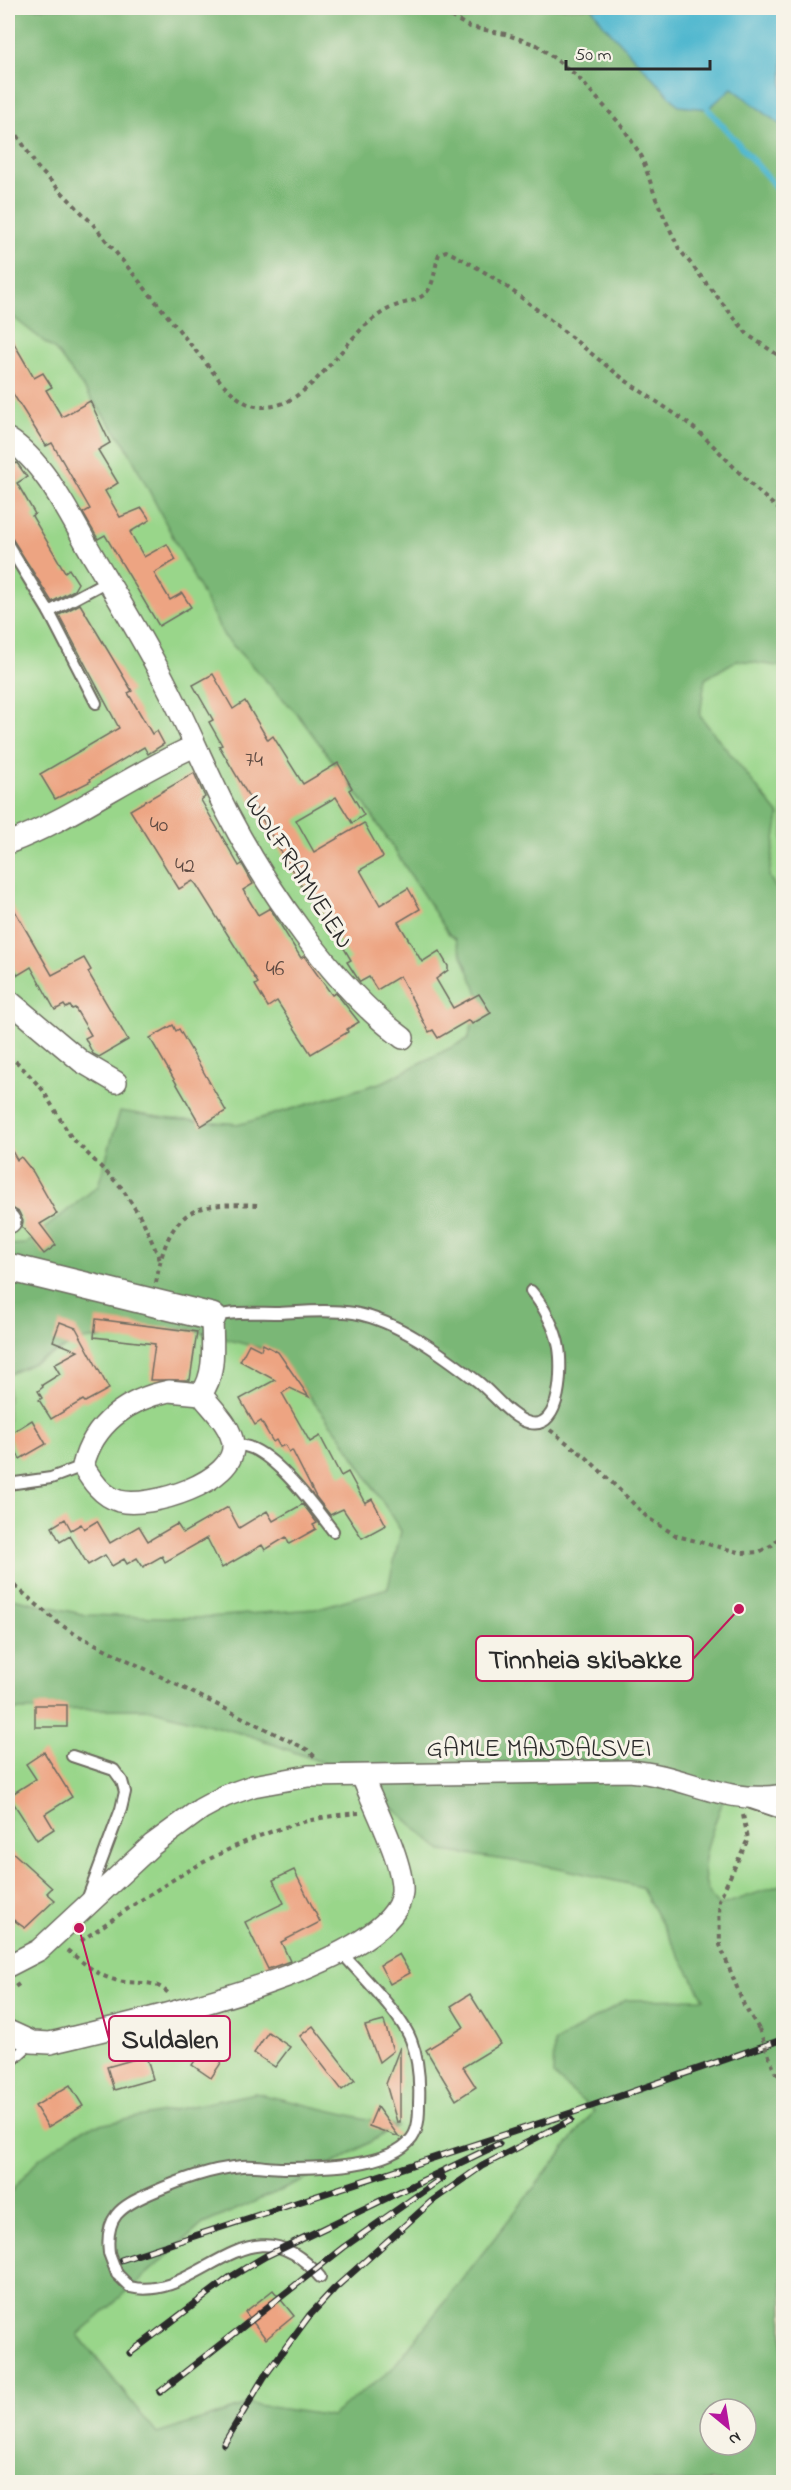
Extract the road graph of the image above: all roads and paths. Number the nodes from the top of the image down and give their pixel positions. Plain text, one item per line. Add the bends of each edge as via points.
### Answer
1 (435, 8) edge
2 (8, 120) edge
3 (783, 359) edge
4 (8, 440) edge
5 (783, 513) edge
6 (8, 545) edge
7 (107, 581) junction
8 (49, 612) junction
9 (96, 703) dead end
10 (195, 746) junction
11 (8, 843) edge
12 (8, 1000) edge
13 (403, 1038) dead end
14 (8, 1056) edge
15 (116, 1082) dead end
16 (258, 1205) dead end
17 (160, 1260) junction
18 (8, 1267) edge
19 (531, 1291) dead end
20 (154, 1301) junction
21 (212, 1317) junction
22 (201, 1394) junction
23 (540, 1423) junction
24 (234, 1446) junction
25 (84, 1466) junction
26 (8, 1484) edge
27 (333, 1531) dead end
28 (783, 1533) edge
29 (8, 1580) edge
30 (72, 1756) dead end
31 (331, 1776) junction
32 (362, 1776) junction
33 (783, 1795) edge
34 (740, 1798) junction
35 (379, 1813) junction
36 (783, 1814) edge
37 (84, 1909) junction
38 (53, 1938) junction
39 (75, 1945) dead end
40 (340, 1952) junction
41 (8, 1966) edge
42 (183, 2010) junction
43 (8, 2031) edge
44 (32, 2042) junction
45 (8, 2064) edge
46 (783, 2080) edge
47 (320, 2277) dead end

1 - 3 path via 470,27 537,45 576,75 622,126 642,157 679,249 748,335
2 - 5 path via 43,174 92,223 221,382 243,401 268,406 304,391 365,326 394,306 424,296 439,254 446,251 521,297 615,373 678,416
4 - 7 street, WOLFRAMVEIEN via 37,464
6 - 8 lane
7 - 8 lane
7 - 10 street, WOLFRAMVEIEN via 168,687
8 - 9 lane
10 - 11 street via 37,832
10 - 13 street, WOLFRAMVEIEN via 228,815 291,916 357,997
12 - 15 street via 82,1062
14 - 17 path via 42,1089 71,1137 121,1187 143,1221
16 - 17 path via 212,1205 197,1209 176,1226
17 - 20 path
18 - 20 street
19 - 23 lane via 556,1339 561,1368 557,1401
20 - 21 street
21 - 22 street via 210,1375
21 - 23 lane via 315,1311 372,1318 417,1341 477,1380 519,1418
22 - 24 street via 223,1422
22 - 25 street via 169,1391 149,1395 111,1417 87,1449
23 - 28 path via 587,1458 648,1518 677,1536 742,1553 759,1552
24 - 25 street via 229,1458 204,1482 187,1493 156,1500 118,1501 103,1493
24 - 27 lane via 249,1446 282,1470
25 - 26 lane via 51,1478
29 - 31 path via 75,1634 308,1750
30 - 37 lane via 114,1770 125,1792
31 - 32 street, GAMLE MANDALSVEI
31 - 37 street, GAMLE MANDALSVEI via 279,1779 225,1796 160,1838
32 - 34 street, GAMLE MANDALSVEI via 638,1771
32 - 35 street
33 - 34 street, GAMLE MANDALSVEI
34 - 36 lane
34 - 46 path, bridge via 748,1839 719,1900 720,1945 775,2072
35 - 39 path via 305,1821 228,1850 168,1882
35 - 40 street via 402,1892 384,1923
37 - 38 street, GAMLE MANDALSVEI
38 - 41 street, GAMLE MANDALSVEI
38 - 42 path via 95,1973 118,1982 147,1981 166,1990
40 - 42 street via 257,1988
40 - 47 lane, bridge via 402,2024 411,2040 420,2087 419,2120 414,2136 392,2154 350,2164 242,2166 190,2176 118,2212 108,2228 109,2253 117,2274 130,2287 158,2289 228,2254 264,2245 291,2252
42 - 44 street via 50,2043
43 - 44 street
44 - 45 lane

